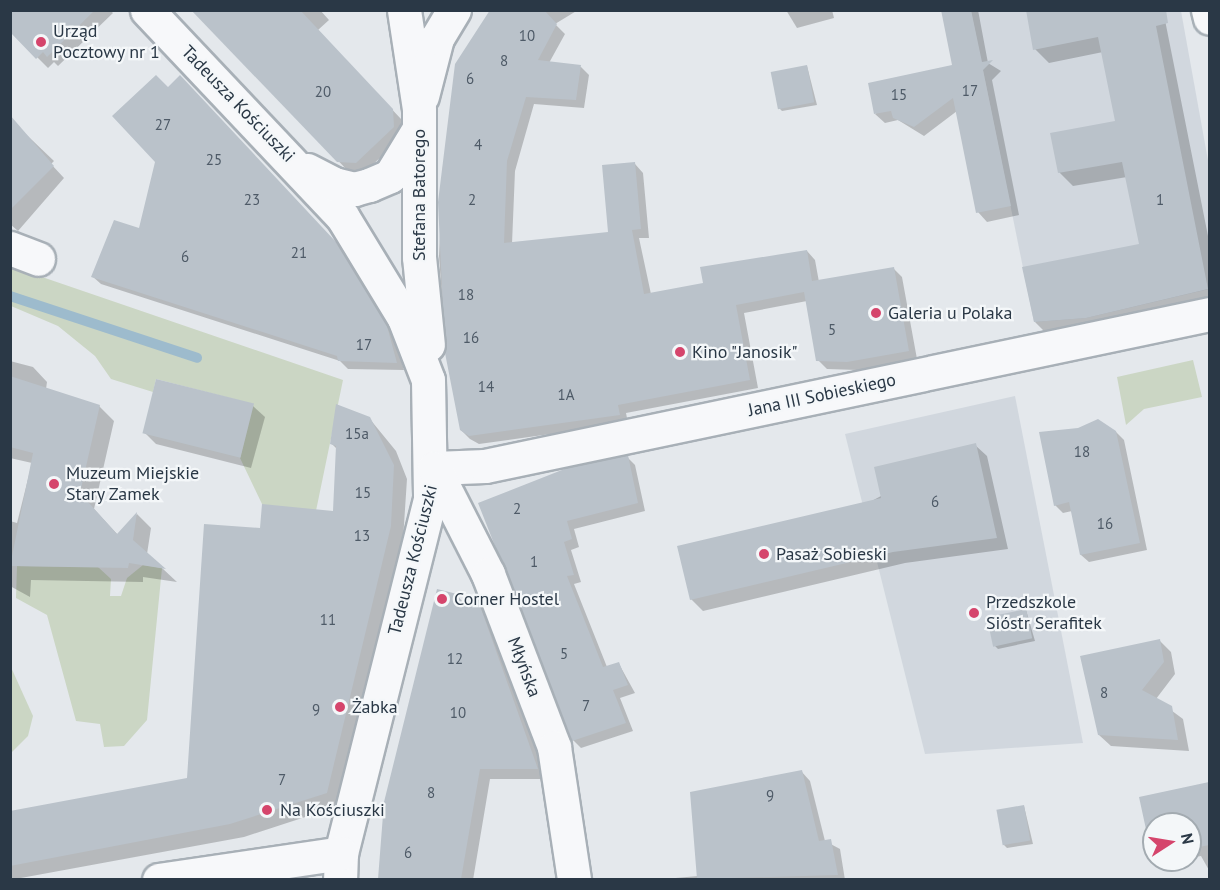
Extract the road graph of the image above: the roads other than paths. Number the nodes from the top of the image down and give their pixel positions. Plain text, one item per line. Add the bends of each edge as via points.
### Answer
1 (147, 10) edge
2 (404, 10) edge
3 (454, 10) edge
4 (1208, 10) edge
5 (1209, 18) edge
6 (418, 121) junction
7 (298, 165) junction
8 (1209, 314) edge
9 (428, 380) junction
10 (434, 468) junction
11 (340, 866) edge
12 (159, 879) edge
13 (574, 879) edge

1 - 7 street, Tadeusza Kościuszki
2 - 6 street, Stefana Batorego
3 - 6 street via 437,38
4 - 5 street
6 - 7 street via 390,176 369,185 354,189 334,184
6 - 9 street, Stefana Batorego via 418,257
7 - 9 street, Tadeusza Kościuszki via 375,265
8 - 10 street, Jana III Sobieskiego via 524,458
9 - 10 street, Tadeusza Kościuszki
10 - 11 street, Tadeusza Kościuszki
10 - 13 street, Młyńska via 488,574 554,747
11 - 12 street

